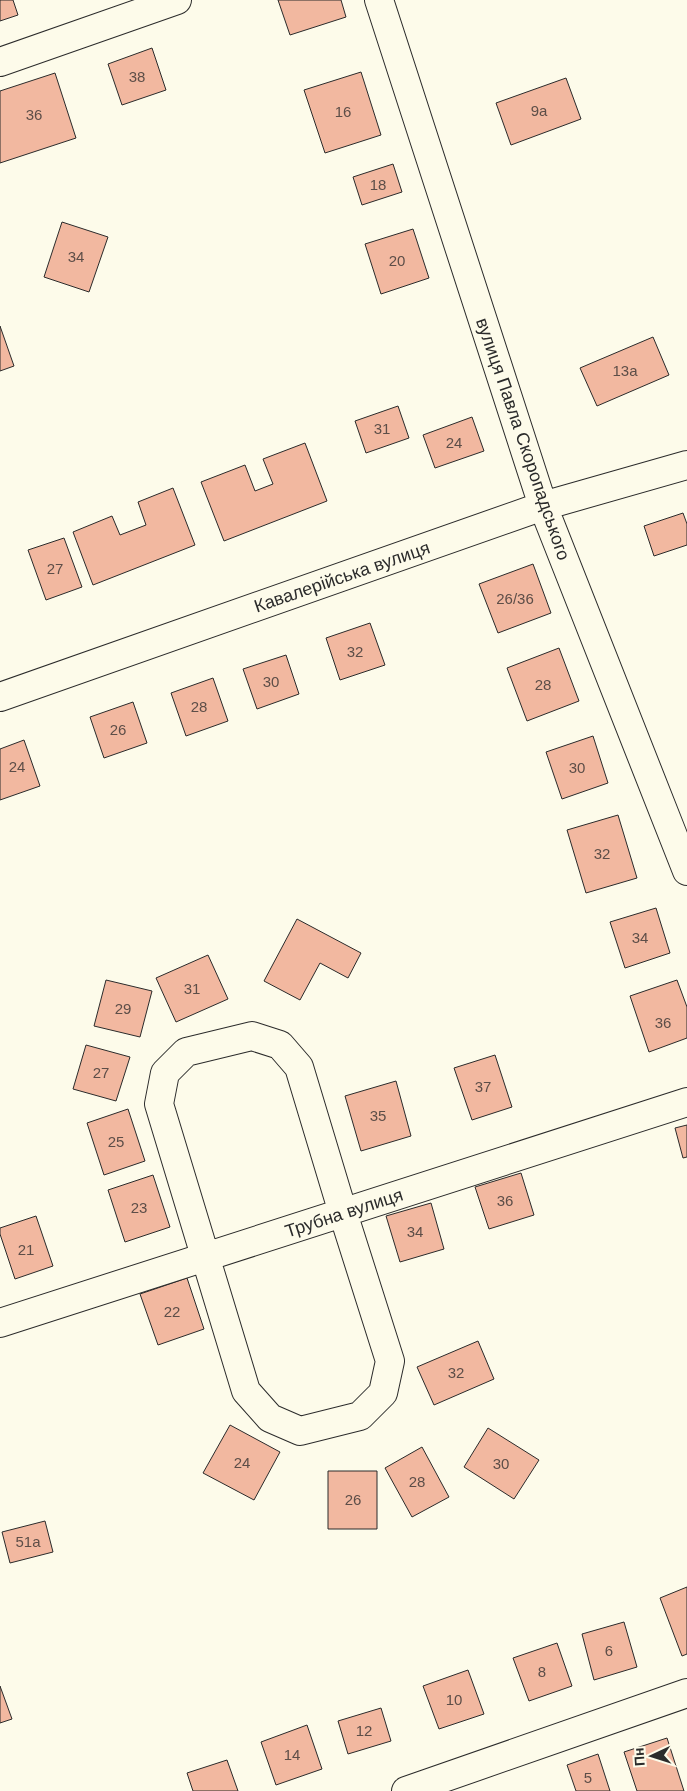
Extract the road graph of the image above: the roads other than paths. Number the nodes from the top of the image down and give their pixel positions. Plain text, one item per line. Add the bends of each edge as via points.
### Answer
1 (177, 0) edge
2 (379, 0) edge
3 (0, 62) edge
4 (687, 465) edge
5 (543, 506) junction
6 (0, 698) edge
7 (687, 871) edge
8 (687, 1102) edge
9 (343, 1213) junction
10 (204, 1257) junction
11 (0, 1323) edge
12 (687, 1693) edge
13 (406, 1791) edge

1 - 3 street
2 - 5 street, вулиця Павла Скоропадського
4 - 5 street, Кавалерійська вулиця
5 - 6 street, Кавалерійська вулиця
5 - 7 street, вулиця Павла Скоропадського
8 - 9 street, Трубна вулиця
9 - 10 street, Трубна вулиця
9 - 10 street via 390,1361 383,1393 360,1416 300,1431 270,1418 246,1391
9 - 10 street via 299,1067 280,1045 252,1036 186,1052 165,1073 159,1104
10 - 11 street, Трубна вулиця
12 - 13 street

